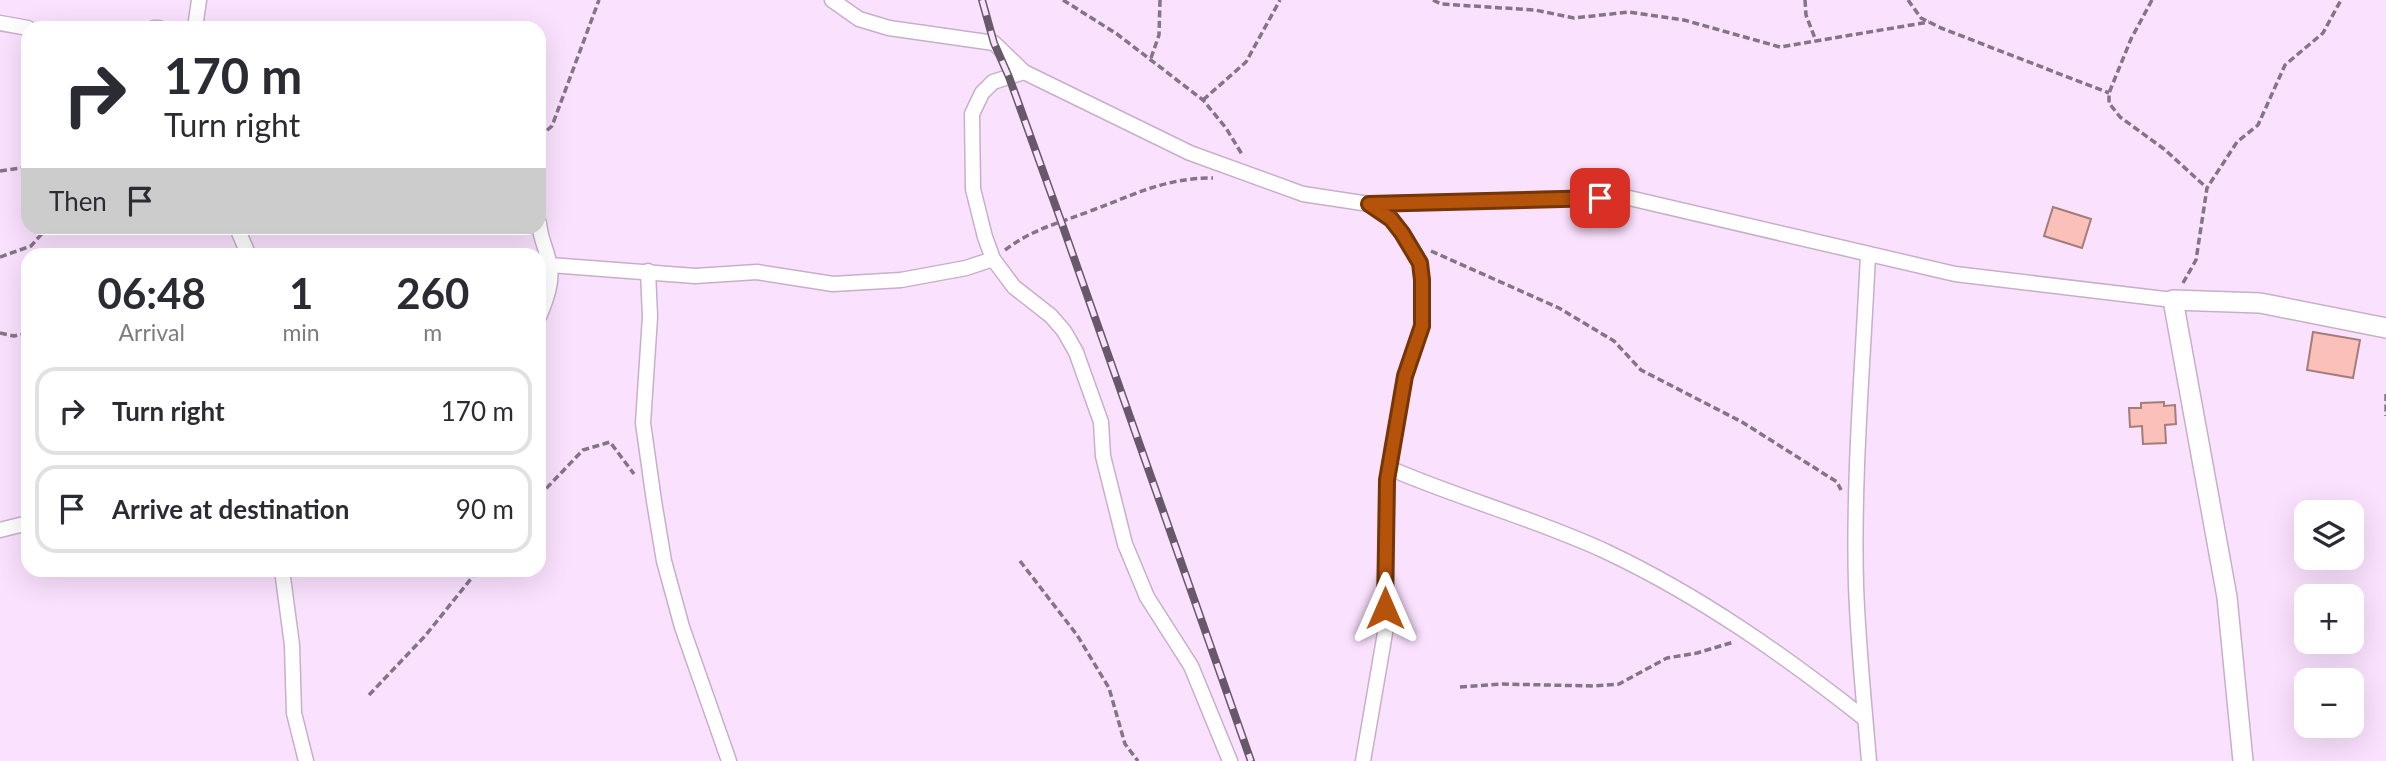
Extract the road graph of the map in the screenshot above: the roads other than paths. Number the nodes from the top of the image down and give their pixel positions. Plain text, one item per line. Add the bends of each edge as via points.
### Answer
1 (199, 0) edge
2 (832, 0) edge
3 (196, 21) edge
4 (0, 23) edge
5 (21, 27) edge
6 (1024, 72) junction
7 (1369, 204) junction
8 (546, 253) edge
9 (1868, 254) junction
10 (993, 260) junction
11 (550, 265) junction
12 (648, 271) junction
13 (546, 299) edge
14 (2173, 300) junction
15 (2386, 328) edge
16 (1389, 468) junction
17 (21, 525) edge
18 (0, 530) edge
19 (283, 577) edge
20 (1865, 719) junction
21 (306, 761) edge
22 (729, 761) edge
23 (1230, 761) edge
24 (1363, 761) edge
25 (1869, 761) edge
26 (2244, 761) edge

1 - 3 street
2 - 6 street via 859,19 889,28 994,43
4 - 5 street
6 - 7 street via 1190,153 1257,179 1303,194
6 - 10 street via 993,82 972,114 973,189
7 - 9 street via 1625,197
7 - 16 street via 1402,233 1420,263 1422,280 1422,326 1405,376
8 - 11 street
9 - 14 street via 1955,274
9 - 20 street via 1857,515
10 - 12 street via 901,280 833,284 757,272 695,276
10 - 23 street via 1014,287 1051,316 1076,352 1101,422 1103,456 1125,544 1154,608 1191,666
11 - 12 street
11 - 13 street
12 - 22 street via 650,317 643,423 654,501 682,627
14 - 15 street via 2260,303
14 - 26 street via 2227,597
16 - 20 street via 1605,551 1678,587 1753,635
16 - 24 street via 1385,633
17 - 18 street
19 - 21 street via 292,645 294,713
20 - 25 street

